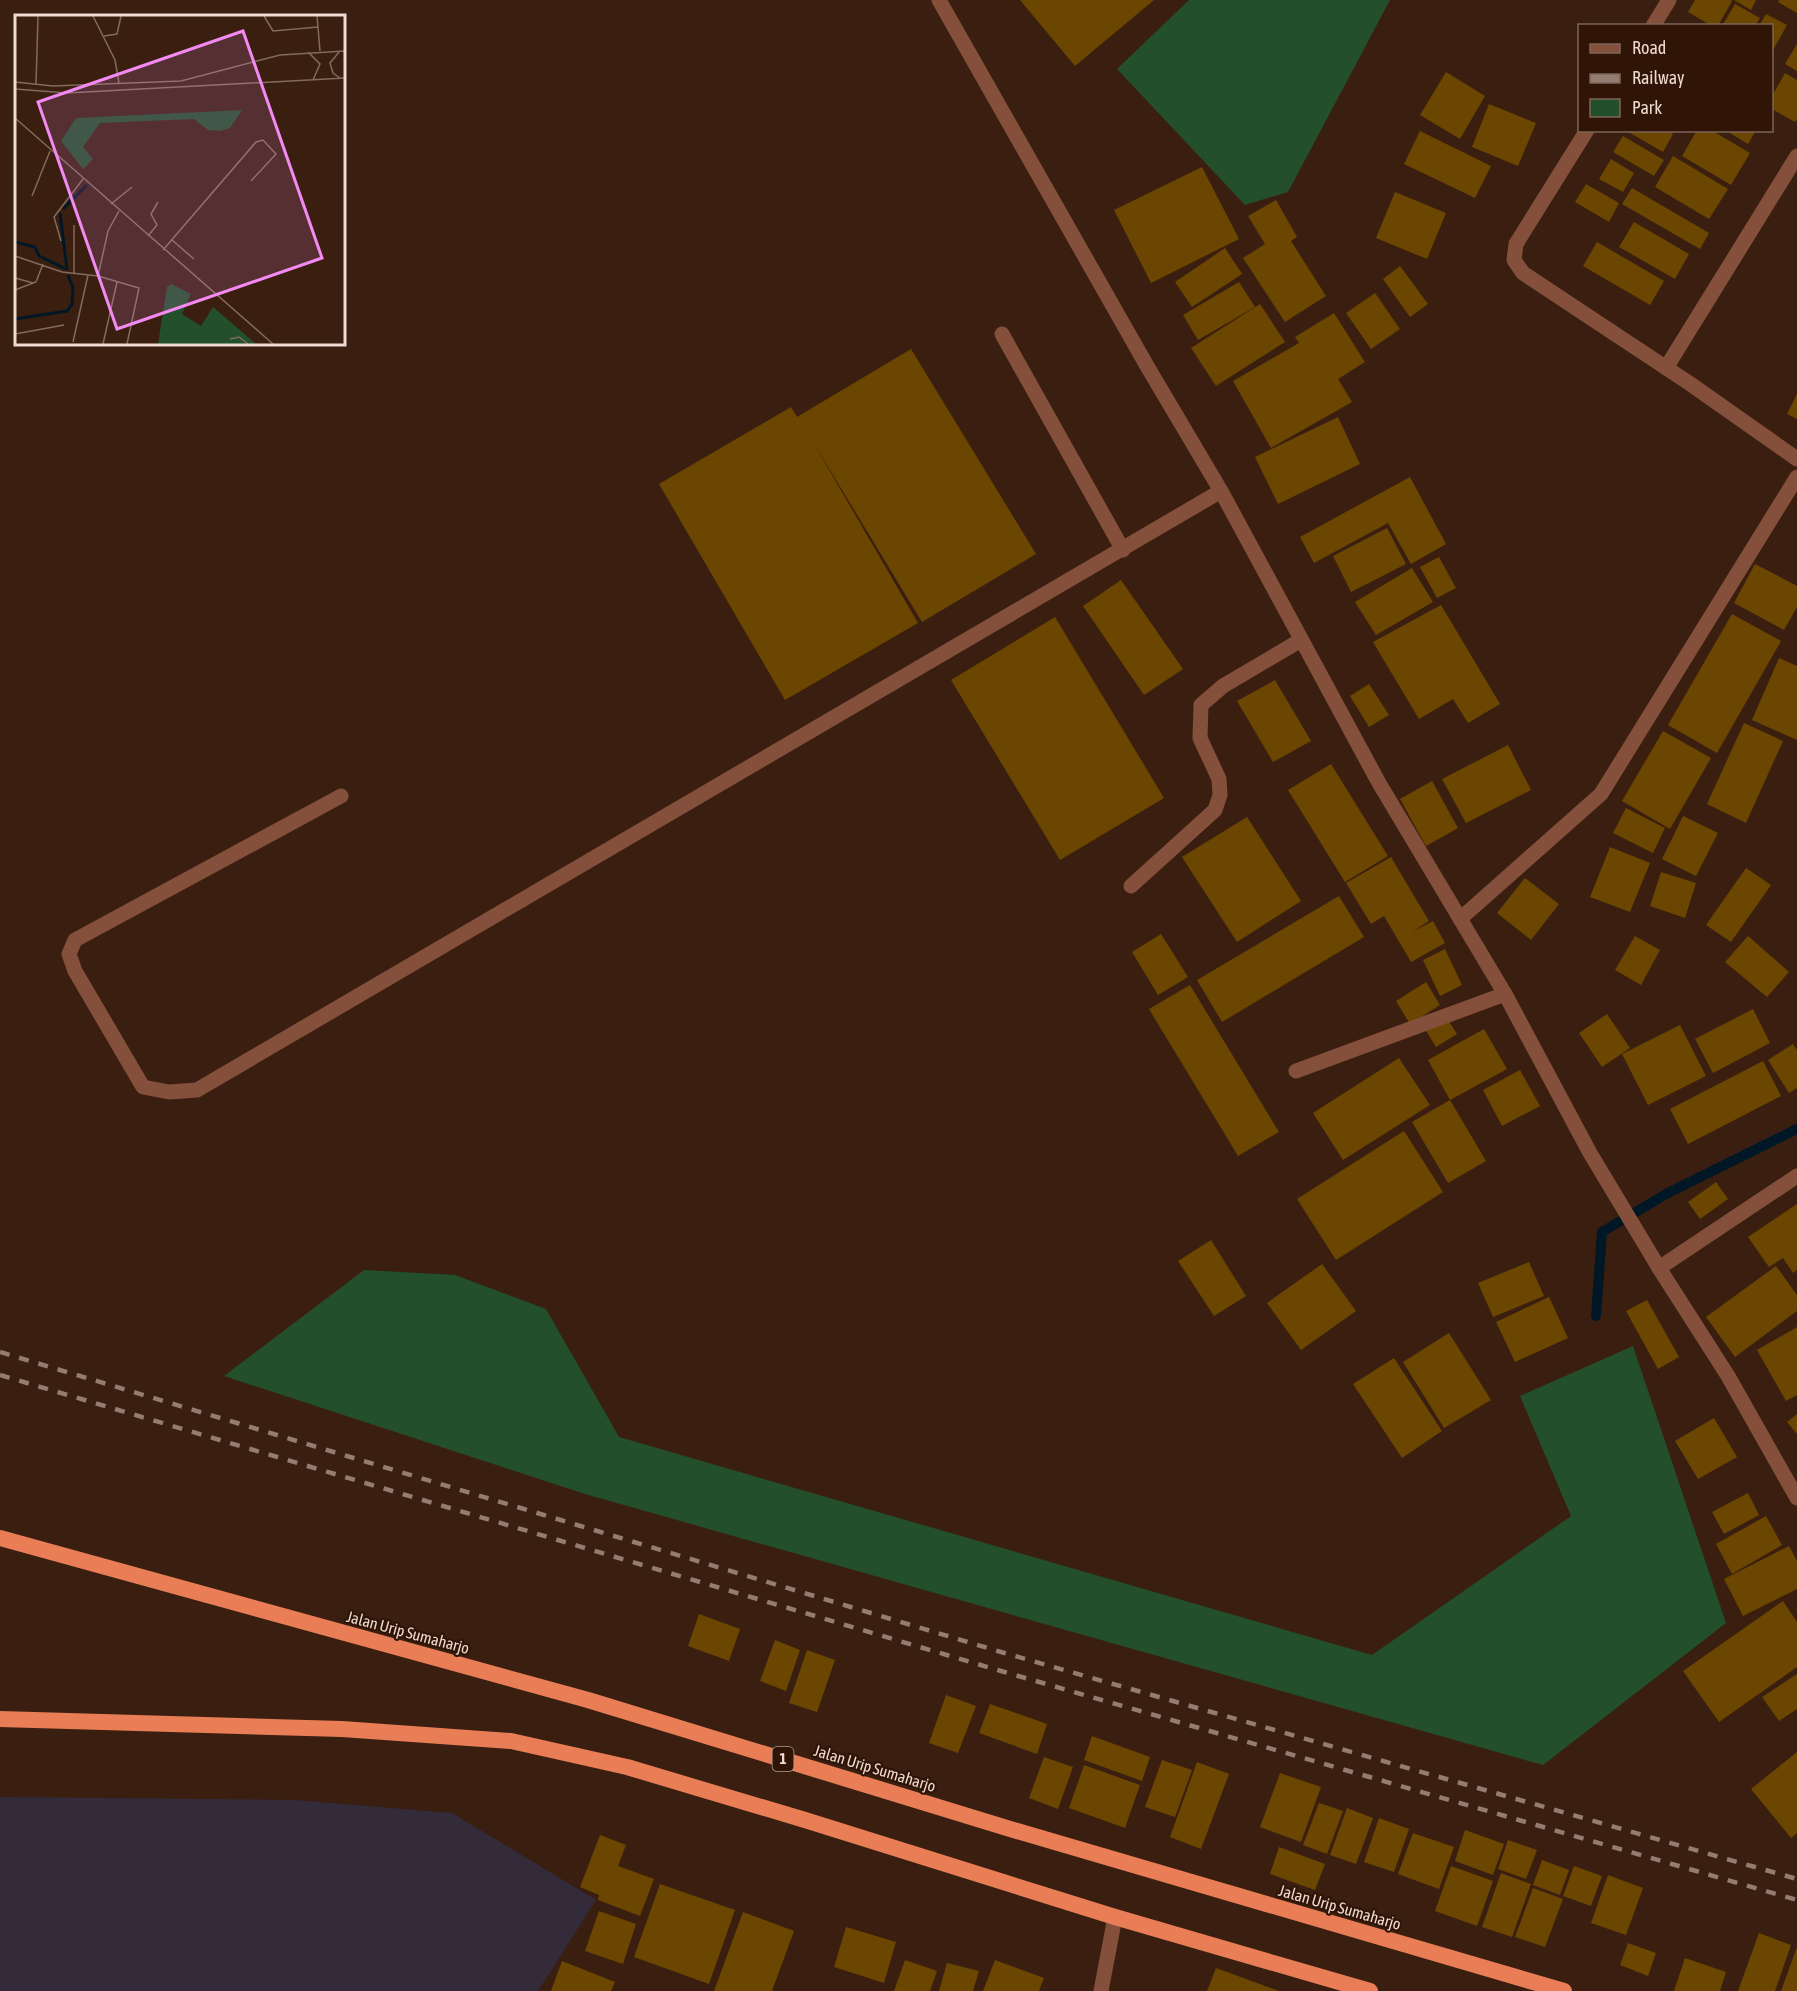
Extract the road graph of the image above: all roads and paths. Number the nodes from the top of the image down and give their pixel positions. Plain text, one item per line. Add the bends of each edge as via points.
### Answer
1 (939, 0) edge
2 (1669, 0) edge
3 (1654, 24) edge
4 (1586, 132) edge
5 (1797, 156) edge
6 (1002, 334) dead end
7 (1666, 368) junction
8 (1797, 459) edge
9 (1797, 477) edge
10 (1221, 491) junction
11 (1124, 550) junction
12 (1301, 640) junction
13 (341, 796) dead end
14 (1131, 886) dead end
15 (1460, 919) junction
16 (1505, 994) junction
17 (1296, 1071) dead end
18 (1797, 1176) edge
19 (1659, 1268) junction
20 (1797, 1498) edge
21 (0, 1538) edge
22 (0, 1719) edge
23 (1115, 1917) junction
24 (1101, 1991) edge
25 (1370, 1991) edge
26 (1564, 1991) edge

1 - 10 street
2 - 3 street
4 - 7 street via 1516,244 1514,260 1523,273
5 - 7 street
6 - 11 street
7 - 8 street
9 - 15 street via 1601,794
10 - 11 street
10 - 12 street
11 - 13 street via 197,1090 169,1092 143,1087 75,971 69,954 75,940
12 - 14 street via 1223,686 1201,705 1200,738 1219,779 1220,795 1215,810
12 - 15 street via 1379,783
15 - 16 street
16 - 17 street
16 - 19 street via 1590,1153
18 - 19 street
19 - 20 street via 1728,1376
21 - 26 highway, Jalan Urip Sumaharjo / 1 via 588,1700
22 - 23 highway via 342,1729 511,1742 627,1767
23 - 24 street
23 - 25 highway

